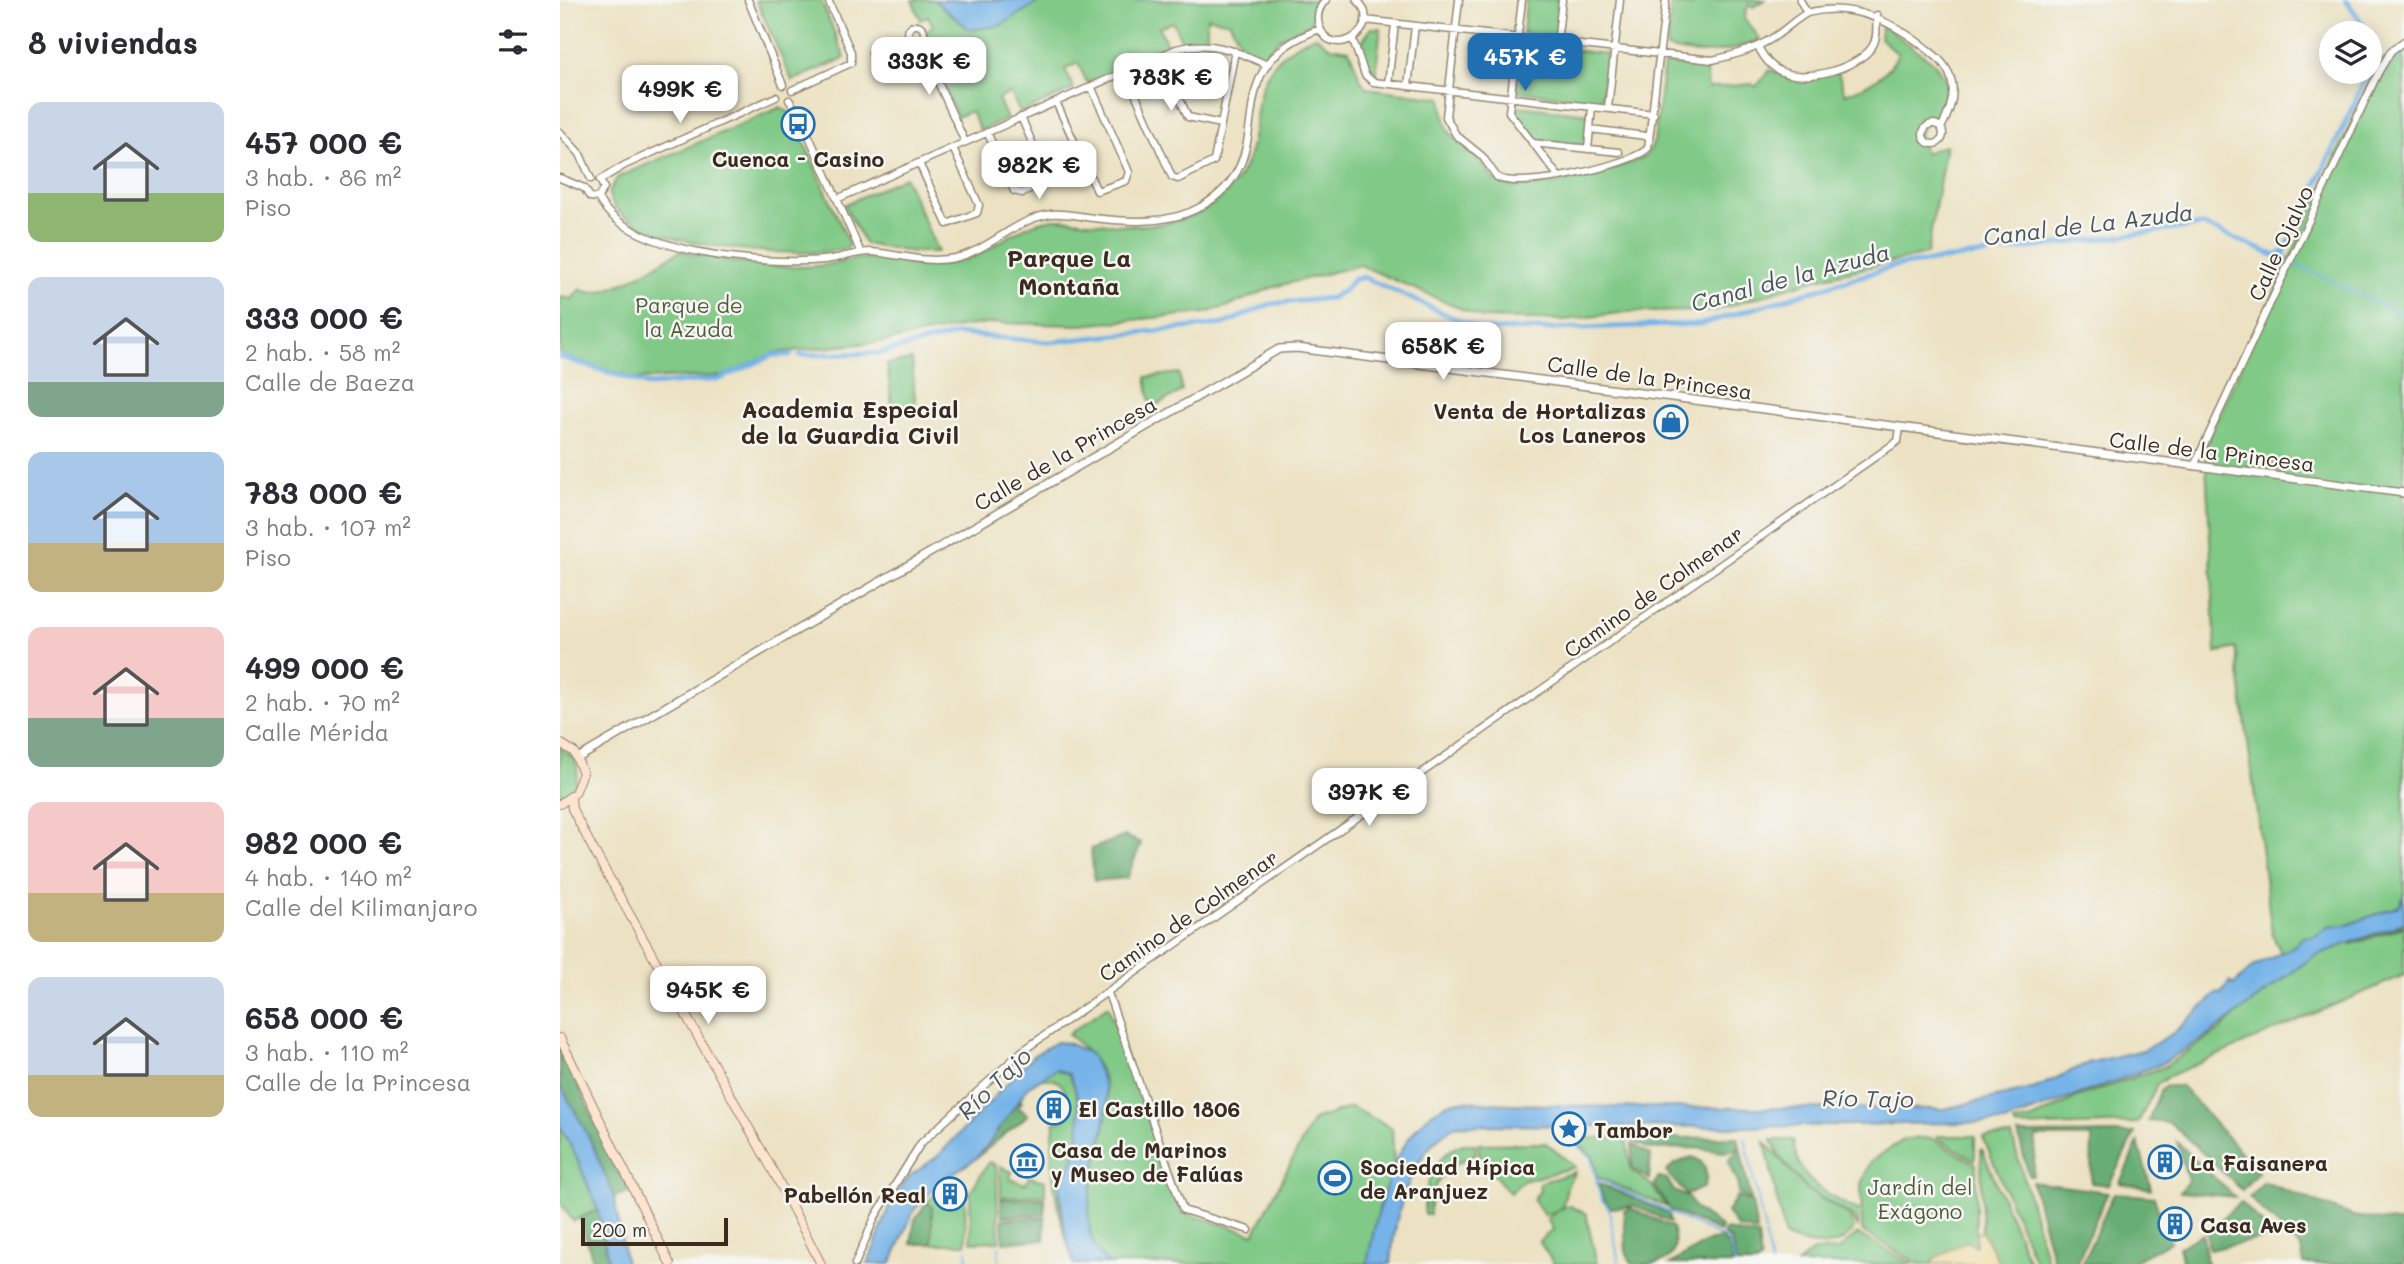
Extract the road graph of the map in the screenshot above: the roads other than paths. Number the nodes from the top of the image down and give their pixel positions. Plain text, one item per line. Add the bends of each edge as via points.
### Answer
1 (748, 0) edge
2 (828, 0) edge
3 (1326, 0) edge
4 (1459, 0) edge
5 (1522, 0) edge
6 (1562, 0) edge
7 (1620, 0) edge
8 (1666, 0) edge
9 (1800, 0) edge
10 (1361, 1) edge
11 (1807, 13) junction
12 (1877, 15) junction
13 (1365, 20) junction
14 (1395, 24) junction
15 (1415, 26) junction
16 (1320, 29) junction
17 (1455, 31) junction
18 (909, 37) junction
19 (1517, 38) junction
20 (919, 40) junction
21 (1353, 40) junction
22 (2404, 41) edge
23 (1557, 43) junction
24 (1758, 47) junction
25 (1614, 49) junction
26 (1235, 51) junction
27 (872, 53) dead end
28 (1660, 54) junction
29 (1160, 56) junction
30 (1265, 64) junction
31 (1125, 71) junction
32 (1388, 84) junction
33 (783, 85) junction
34 (1091, 86) junction
35 (1408, 86) junction
36 (792, 90) junction
37 (1448, 90) junction
38 (776, 97) junction
39 (1511, 97) junction
40 (789, 100) junction
41 (1056, 102) junction
42 (1592, 107) junction
43 (1608, 108) junction
44 (1021, 117) junction
45 (1654, 117) junction
46 (1221, 124) junction
47 (1941, 128) dead end
48 (1590, 129) junction
49 (560, 132) edge
50 (987, 132) junction
51 (1646, 136) dead end
52 (965, 142) junction
53 (1532, 143) junction
54 (953, 148) junction
55 (1588, 149) junction
56 (1619, 152) dead end
57 (919, 163) junction
58 (1559, 177) junction
59 (560, 178) edge
60 (591, 179) junction
61 (600, 180) junction
62 (584, 188) junction
63 (598, 198) junction
64 (837, 199) junction
65 (861, 253) junction
66 (1900, 428) junction
67 (2194, 466) junction
68 (2404, 494) edge
69 (560, 743) edge
70 (579, 758) junction
71 (571, 798) junction
72 (560, 804) edge
73 (1108, 993) junction
74 (560, 1038) edge
75 (1249, 1230) dead end
76 (820, 1261) edge
77 (670, 1264) edge
78 (855, 1264) edge

1 - 33 street
2 - 36 street via 851,52 851,63
3 - 16 street via 1318,14
4 - 17 street
5 - 19 street
6 - 23 street
7 - 25 street
8 - 28 street
9 - 11 street
10 - 13 street
11 - 12 street via 1842,5
11 - 24 street
12 - 24 street via 1872,47 1851,63 1831,70 1788,74 1770,66
12 - 47 street via 1918,41 1950,71 1953,96
13 - 14 street
13 - 21 street
14 - 15 street
14 - 32 street
15 - 17 street
15 - 35 street
16 - 21 street via 1333,41
16 - 30 street via 1286,44
17 - 19 street
17 - 37 street
18 - 20 street
18 - 20 street via 909,27 919,25 924,32
18 - 27 street
19 - 23 street
19 - 39 street
20 - 52 street
21 - 32 street via 1368,79
22 - 67 street, Calle Ojalvo via 2391,51 2378,73
23 - 25 street
24 - 28 street via 1712,60
25 - 28 street
25 - 43 street
26 - 29 street via 1192,44
26 - 30 street
26 - 46 street
28 - 45 street
29 - 31 street
29 - 46 street via 1188,117
30 - 65 street via 1252,95 1250,138 1240,164 1224,189 1187,214 1151,220 1051,215 1017,226 973,252 940,260
31 - 34 street
31 - 46 street via 1175,179 1212,165
32 - 35 street
33 - 36 street
33 - 38 street
34 - 41 street
34 - 41 street via 1129,172 1126,181 1102,191 1093,187
35 - 37 street
36 - 40 street
37 - 39 street
37 - 58 street via 1450,128 1482,156 1496,177 1522,183
38 - 40 street
38 - 61 street
39 - 42 street
39 - 53 street via 1511,118
40 - 64 street
41 - 44 street
42 - 43 street
42 - 48 street
43 - 45 street
44 - 50 street
44 - 50 street via 1048,175 1046,183 1018,194 1014,191
45 - 58 street via 1650,144 1643,153
48 - 51 street
48 - 55 street
49 - 60 street via 580,153
50 - 52 street
52 - 54 street
53 - 55 street
53 - 58 street
54 - 57 street
54 - 57 street via 979,205 977,213 947,224
55 - 56 street
57 - 64 street
59 - 62 street
60 - 61 street
60 - 62 street
61 - 63 street via 604,188
62 - 63 street via 590,197
63 - 65 street via 615,219 635,232 737,258 823,260
64 - 65 street
66 - 67 street, Calle de la Princesa
66 - 70 street, Calle de la Princesa via 1279,349
66 - 73 street, Camino de Colmenar via 1898,441
67 - 68 street, Calle de la Princesa
69 - 70 main road
70 - 71 main road via 582,781
71 - 72 main road
71 - 76 main road via 592,847
73 - 75 street via 1183,1210
73 - 78 street, Camino de Colmenar via 1021,1052 922,1143 878,1210
74 - 77 main road

